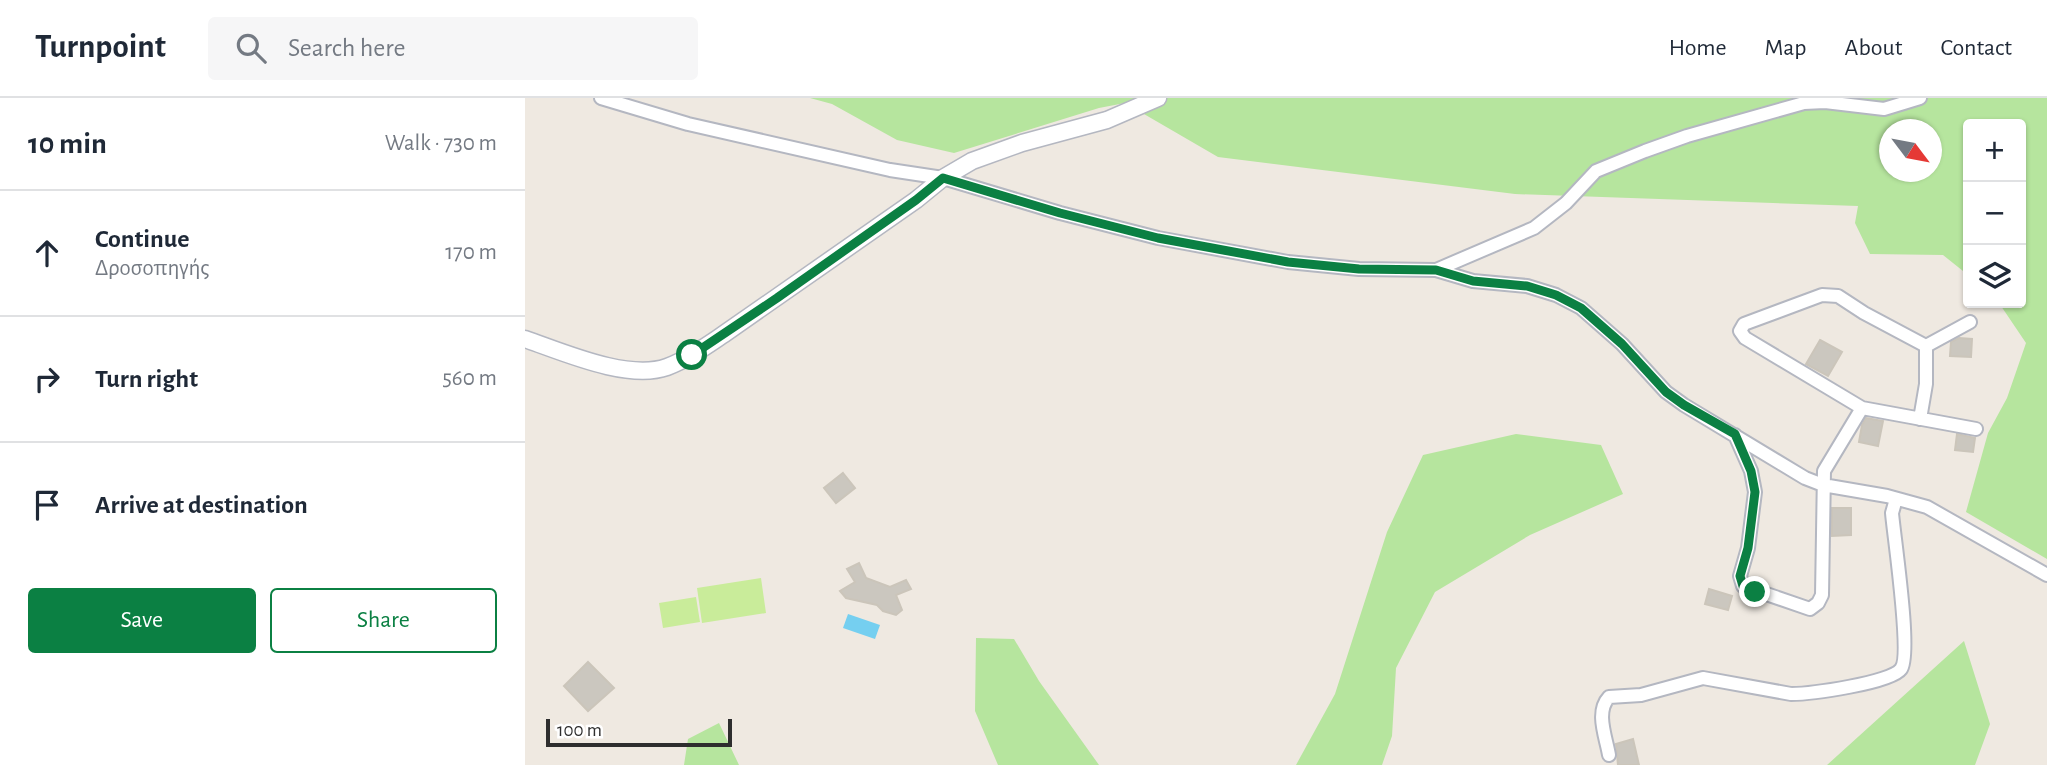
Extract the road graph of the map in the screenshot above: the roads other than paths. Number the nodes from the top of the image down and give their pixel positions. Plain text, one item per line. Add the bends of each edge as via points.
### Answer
1 (600, 98) edge
2 (1158, 98) edge
3 (1920, 98) edge
4 (943, 178) junction
5 (1436, 270) junction
6 (1971, 322) dead end
7 (525, 340) edge
8 (1926, 346) junction
9 (1862, 408) junction
10 (1920, 419) junction
11 (1976, 429) dead end
12 (1735, 434) junction
13 (1823, 485) junction
14 (1896, 499) junction
15 (2047, 575) edge
16 (1609, 755) dead end

1 - 4 street via 688,124
2 - 4 street via 1107,120 972,161
3 - 5 street via 1884,109 1804,103 1687,136 1595,171 1534,229
4 - 5 street via 1158,238 1288,262
4 - 7 street via 724,334 667,367 641,370 604,364
5 - 12 street via 1473,281 1527,286 1581,308 1666,392
6 - 8 street
8 - 9 street via 1838,296 1822,295 1744,324 1740,331 1745,338
8 - 10 street
9 - 10 street
9 - 13 street via 1824,471
10 - 11 street
12 - 13 street
12 - 13 street via 1755,492 1740,576 1743,586 1810,608 1818,603 1822,595
13 - 14 street
14 - 15 street via 1927,507
14 - 16 street via 1892,513 1905,634 1901,670 1864,683 1805,694 1703,678 1641,695 1609,697 1601,711

